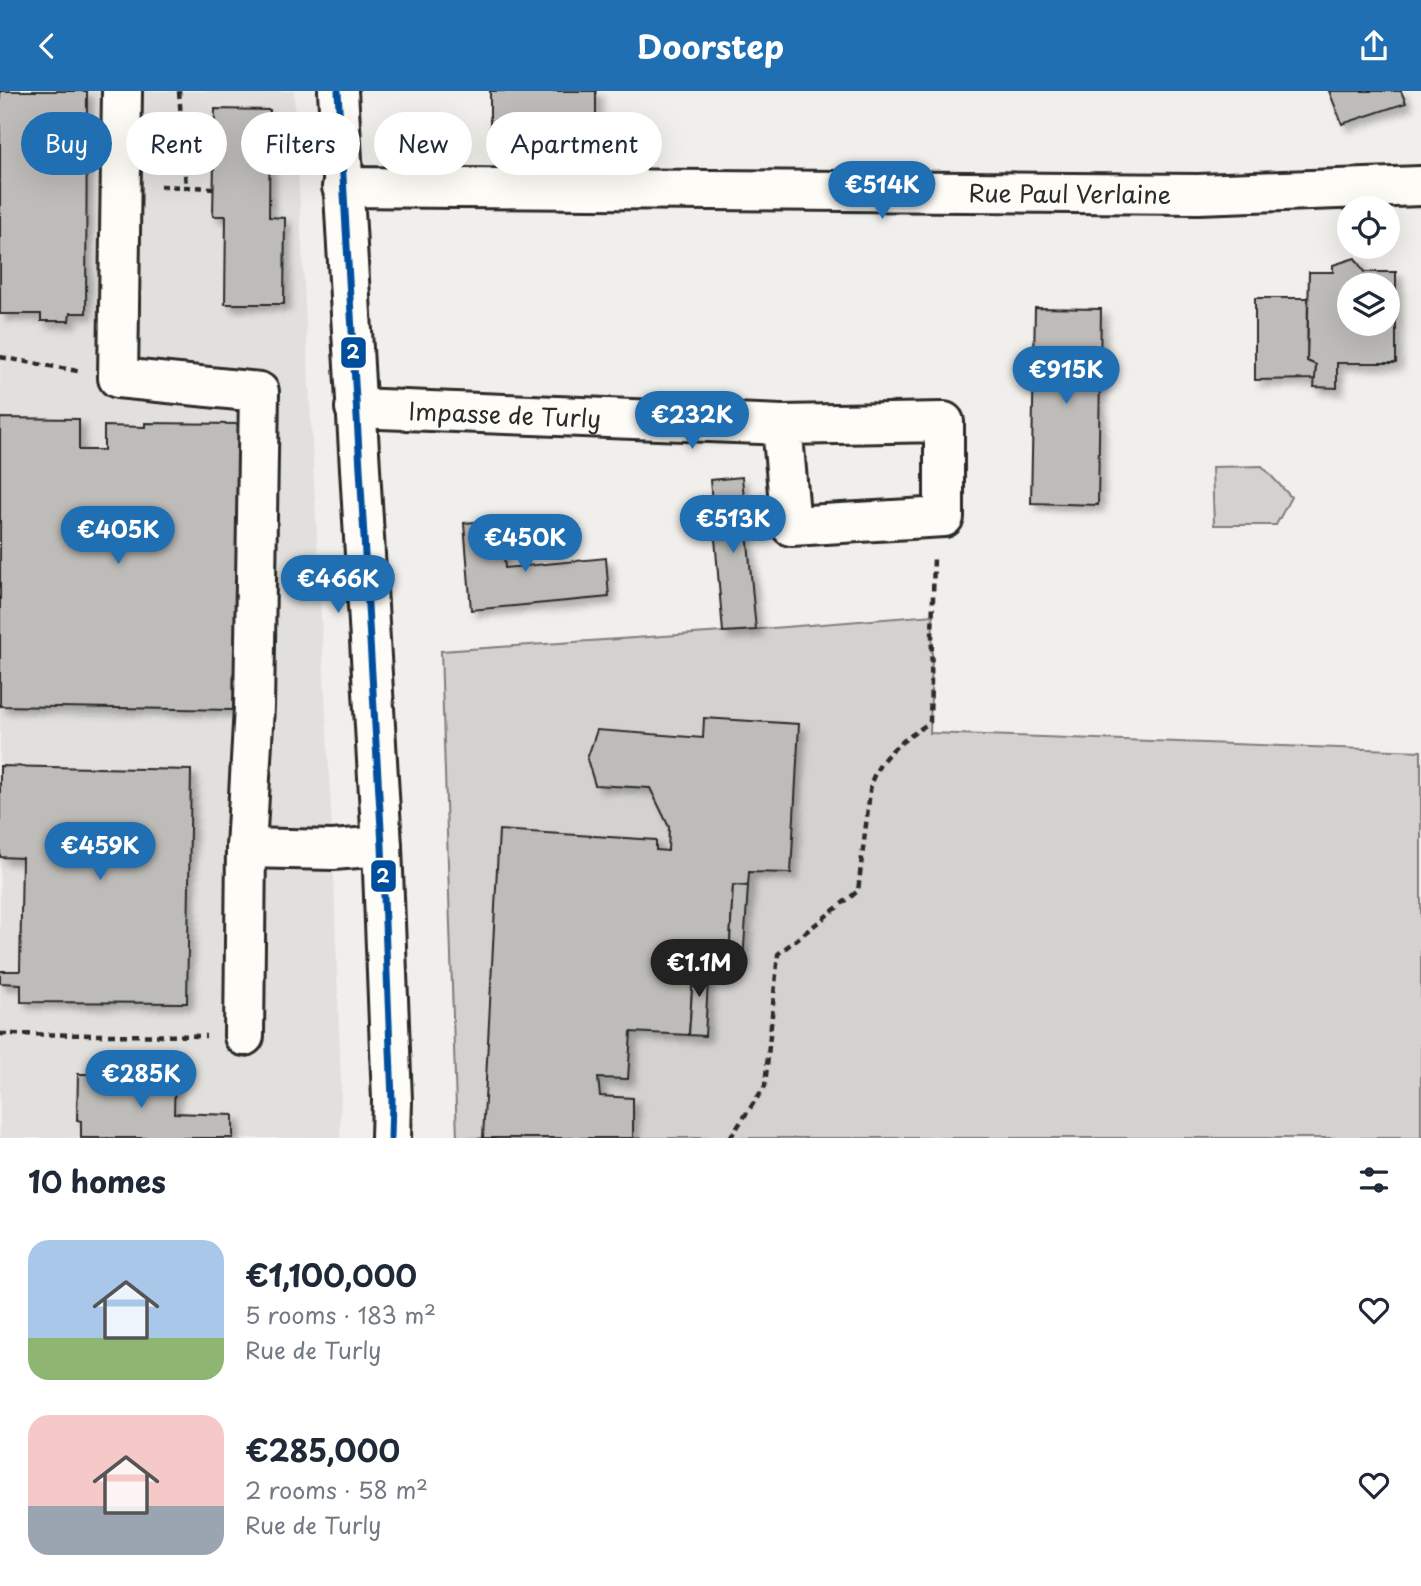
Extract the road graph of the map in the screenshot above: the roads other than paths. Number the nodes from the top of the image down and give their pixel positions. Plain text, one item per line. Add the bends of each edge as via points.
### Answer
1 (122, 91) edge
2 (338, 91) edge
3 (1421, 186) edge
4 (342, 187) junction
5 (355, 408) junction
6 (782, 425) junction
7 (382, 846) junction
8 (246, 848) junction
9 (244, 1036) road end
10 (391, 1138) edge

1 - 8 street via 118,379 260,392 254,707
2 - 4 street
3 - 4 street, Rue Paul Verlaine via 1198,194
4 - 5 street
5 - 6 street, Impasse de Turly
5 - 7 street
6 - 6 street, Impasse de Turly via 944,422 944,517 791,526
7 - 8 street
7 - 10 street
8 - 9 street

